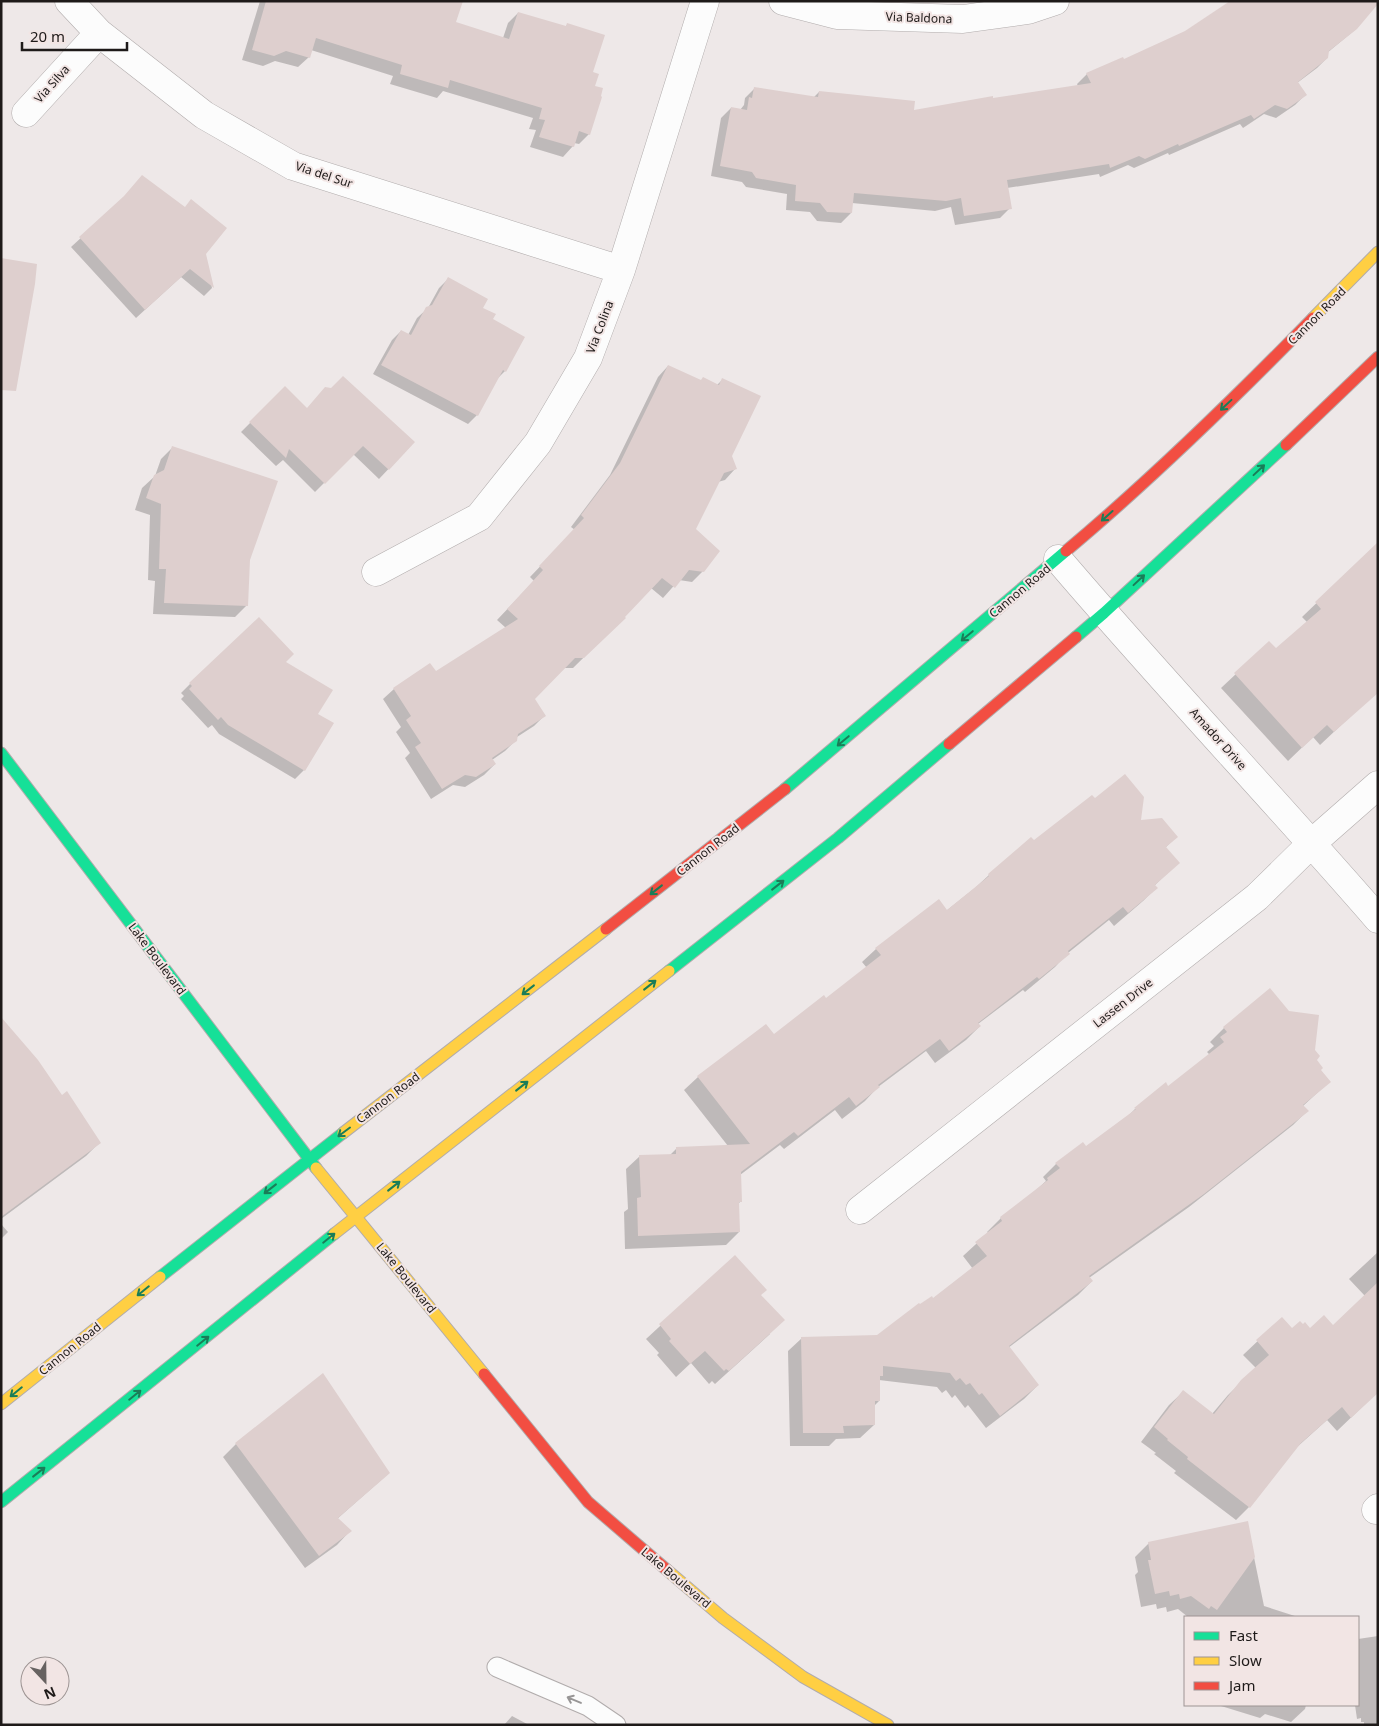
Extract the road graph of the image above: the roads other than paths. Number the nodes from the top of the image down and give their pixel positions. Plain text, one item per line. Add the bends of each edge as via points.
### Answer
1 (69, 1) edge
2 (705, 1) edge
3 (783, 1) edge
4 (1055, 1) edge
5 (99, 33) junction
6 (26, 113) dead end
7 (1378, 252) edge
8 (621, 270) junction
9 (1378, 357) edge
10 (1058, 559) junction
11 (376, 572) dead end
12 (1104, 613) junction
13 (1, 753) edge
14 (1378, 785) edge
15 (1312, 843) junction
16 (1378, 919) edge
17 (308, 1159) junction
18 (860, 1210) dead end
19 (356, 1216) junction
20 (1, 1404) edge
21 (1, 1502) edge
22 (497, 1667) dead end
23 (616, 1725) edge
24 (888, 1725) edge

1 - 5 street, Via del Sur
2 - 8 street, Via Colina
3 - 4 street, Via Baldona via 837,15 963,19 1028,10
5 - 6 street, Via Silva
5 - 8 street, Via del Sur via 204,115 293,166
7 -> 10 main road, Cannon Road via 1242,390
8 - 11 street, Via Colina via 588,358 538,443 479,517
12 -> 9 main road
10 - 12 street, Amador Drive
10 -> 17 main road, Cannon Road via 793,784
12 - 15 street, Amador Drive
19 -> 12 main road via 838,838
13 - 17 main road, Lake Boulevard
14 - 15 street, Lassen Drive
15 - 16 street, Amador Drive
15 - 18 street, Lassen Drive via 1257,897
17 - 19 main road, Lake Boulevard
17 -> 20 main road, Cannon Road
21 -> 19 main road
19 - 24 main road, Lake Boulevard via 588,1502 723,1618 803,1676
23 -> 22 lane via 588,1706

